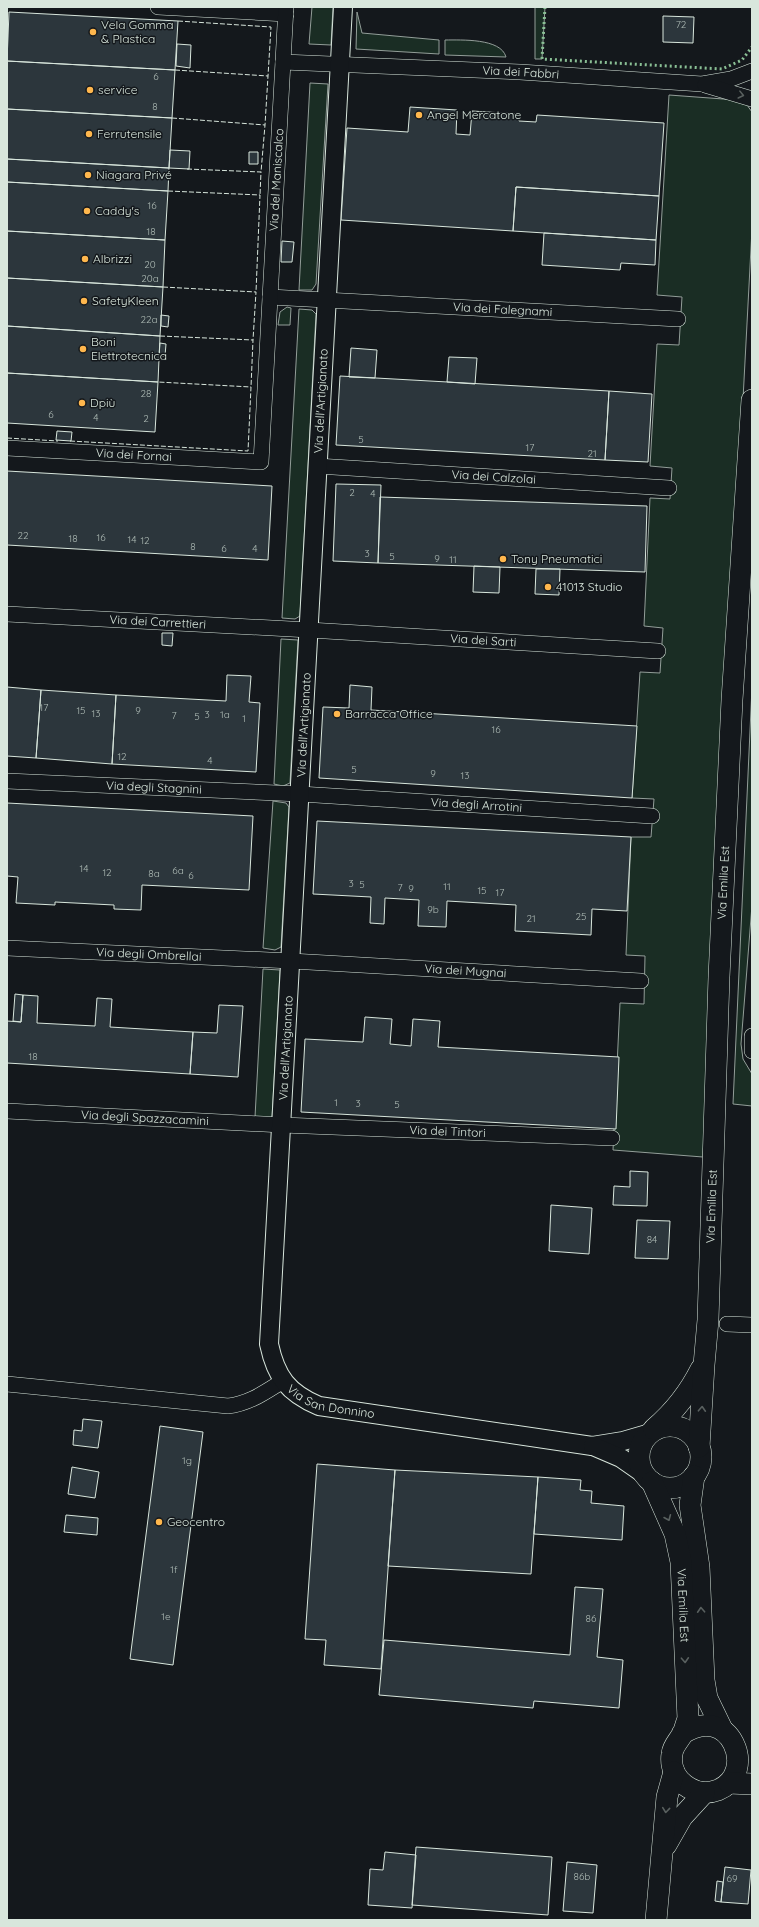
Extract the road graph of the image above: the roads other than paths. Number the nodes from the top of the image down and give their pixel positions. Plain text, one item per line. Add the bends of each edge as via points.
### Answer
1 (158, 7) edge
2 (343, 7) edge
3 (286, 11) edge
4 (283, 62) junction
5 (339, 66) junction
6 (752, 71) edge
7 (702, 84) junction
8 (752, 99) edge
9 (270, 297) junction
10 (326, 302) junction
11 (678, 319) dead end
12 (752, 400) edge
13 (7, 448) edge
14 (261, 462) joint
15 (318, 466) junction
16 (669, 488) dead end
17 (7, 614) edge
18 (309, 630) junction
19 (658, 651) dead end
20 (7, 781) edge
21 (300, 794) junction
22 (652, 816) dead end
23 (7, 948) edge
24 (291, 961) junction
25 (641, 981) dead end
26 (752, 1036) edge
27 (752, 1051) edge
28 (7, 1110) edge
29 (282, 1125) junction
30 (612, 1138) dead end
31 (727, 1324) dead end
32 (752, 1325) edge
33 (704, 1365) junction
34 (283, 1381) junction
35 (7, 1384) edge
36 (651, 1432) junction
37 (592, 1446) junction
38 (699, 1447) junction
39 (694, 1476) junction
40 (648, 1478) junction
41 (722, 1729) junction
42 (682, 1734) junction
43 (745, 1752) edge
44 (674, 1772) junction
45 (729, 1783) junction
46 (752, 1784) edge
47 (704, 1793) junction
48 (662, 1852) junction
49 (656, 1920) edge

1 - 3 street
2 - 5 street, Via dell'Artigianato
3 - 4 street, Via del Maniscalco
4 - 5 street
4 - 9 street, Via del Maniscalco
5 - 7 street, Via dei Fabbri via 520,72
5 - 10 street, Via dell'Artigianato
6 - 7 street, Via dei Fabbri via 731,79
7 -> 8 street, Via dei Fabbri
9 - 10 street
9 - 14 street, Via del Maniscalco
10 - 11 street, Via dei Falegnami
10 - 15 street, Via dell'Artigianato
12 - 33 main road, Via Emilia Est via 731,708 708,1320
13 - 14 street, Via dei Fornai
15 - 16 street, Via dei Calzolai
15 - 18 street, Via dell'Artigianato
17 - 18 street, Via dei Carrettieri
18 - 19 street, Via dei Sarti
18 - 21 street, Via dell'Artigianato
20 - 21 street, Via degli Stagnini
21 - 22 street, Via degli Arrotini
21 - 24 street, Via dell'Artigianato
23 - 24 street, Via degli Ombrellai
24 - 25 street, Via dei Mugnai
24 - 29 street, Via dell'Artigianato
26 - 27 street
28 - 29 street, Via degli Spazzacamini
29 - 30 street, Via dei Tintori
29 - 34 street, Via dell'Artigianato via 269,1344 277,1372
31 - 32 street
33 - 36 main road, Via Emilia Est via 675,1410
38 -> 33 main road, Via Emilia Est
34 - 35 street, Via San Donnino via 248,1402 228,1406
34 - 37 street, Via San Donnino via 302,1399 319,1406
36 - 37 street, Via San Donnino via 623,1441
36 - 38 main road via 663,1426 681,1428 696,1439
36 - 40 main road, Via Emilia Est via 642,1441 638,1454 640,1466
37 - 40 street, Via San Donnino via 621,1458
38 - 39 main road, Via Emilia Est via 700,1462
39 - 40 main road via 684,1485 664,1488
41 -> 39 main road, Via Emilia Est via 707,1698 704,1680 699,1567 690,1505
40 -> 42 main road, Via Emilia Est via 675,1534 682,1568 688,1719
41 - 42 main road via 701,1725
41 - 43 main road, Via Emilia Est
42 - 44 main road, Via Emilia Est via 677,1740 672,1756
43 - 45 main road, Via Emilia Est via 738,1770
44 - 47 main road via 686,1787
44 -> 48 main road, Via Emilia Est via 667,1798
45 - 46 main road
45 - 47 main road, Via Emilia Est via 718,1790
47 - 48 main road, Via Emilia Est via 682,1817
48 - 49 main road, Via Emilia Est

